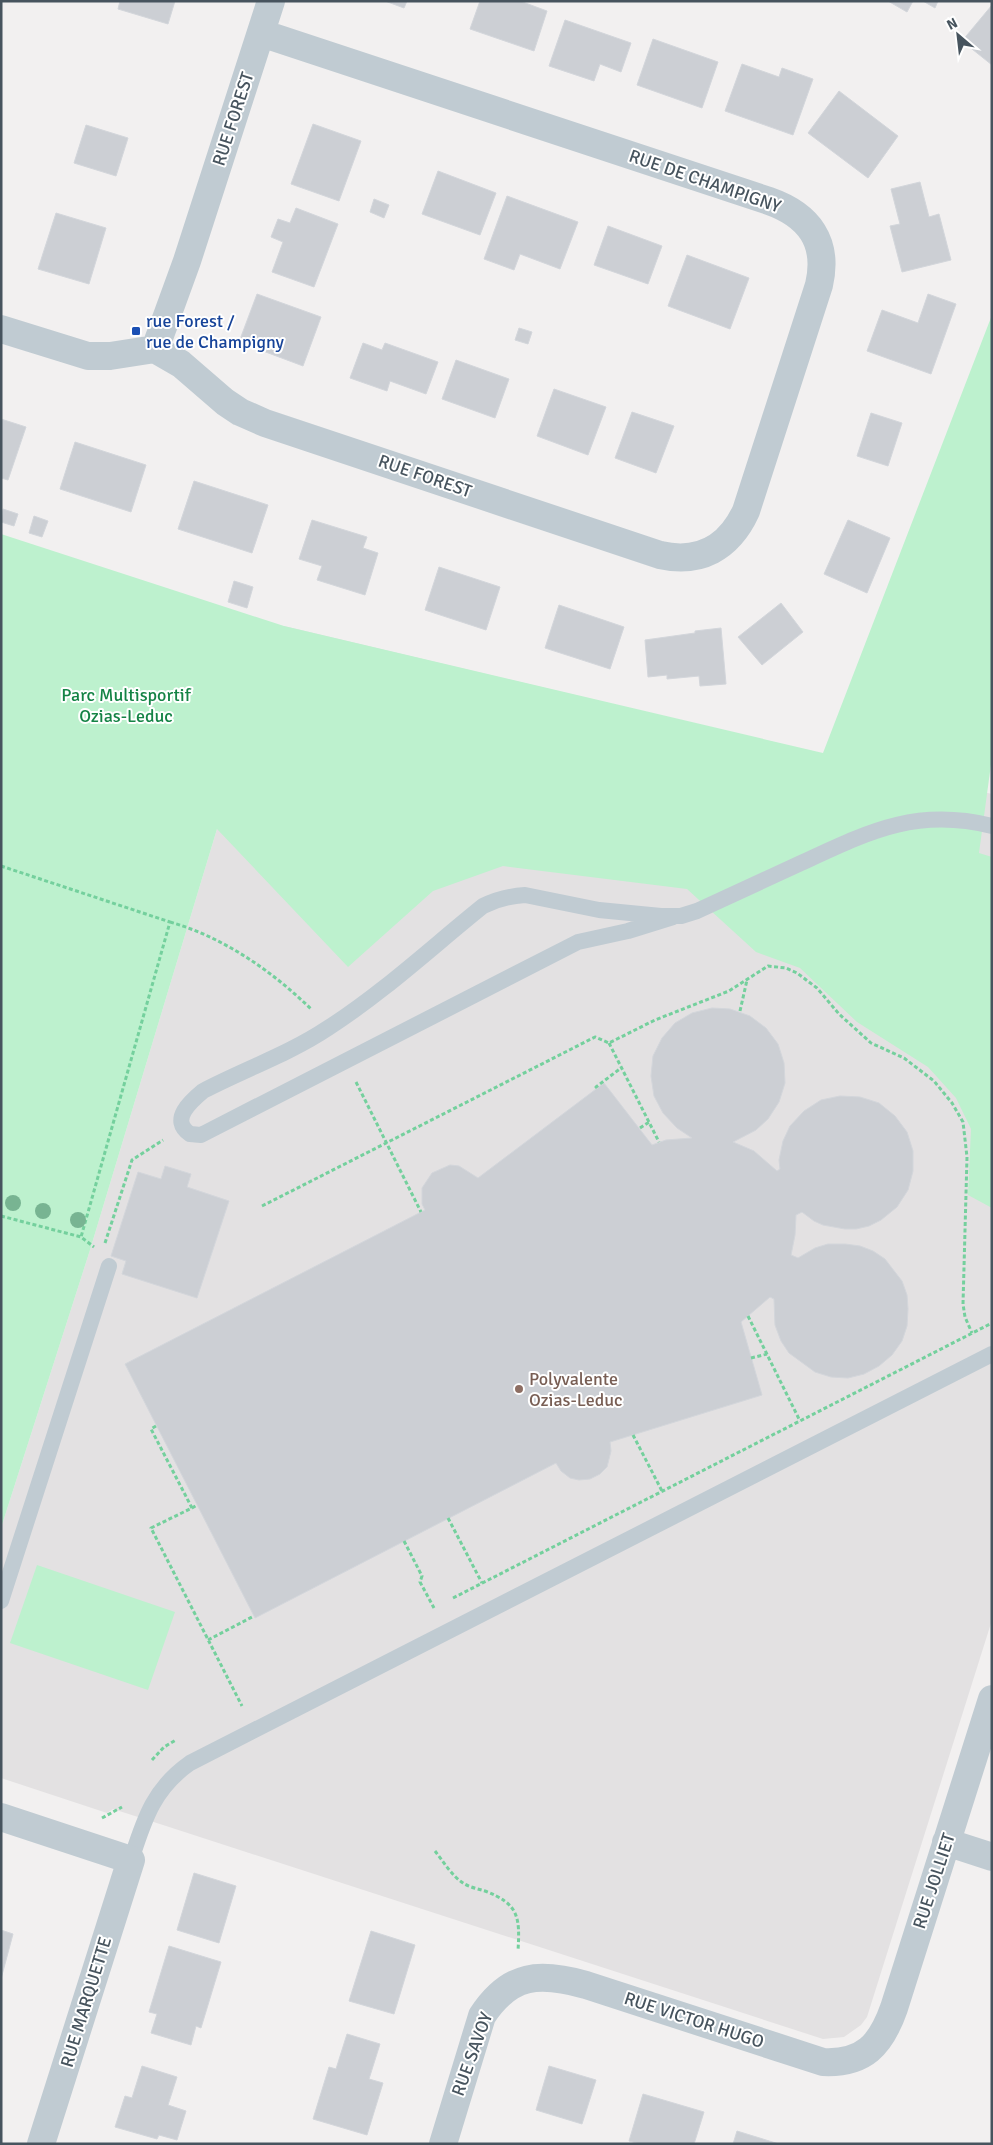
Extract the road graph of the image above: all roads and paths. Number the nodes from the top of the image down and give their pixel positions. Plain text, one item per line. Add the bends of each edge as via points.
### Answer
1 (271, 1) edge
2 (261, 33) junction
3 (1, 329) edge
4 (155, 349) junction
5 (712, 550) joint
6 (992, 826) edge
7 (1, 866) edge
8 (673, 917) junction
9 (170, 922) junction
10 (747, 979) junction
11 (740, 1011) dead end
12 (328, 1029) junction
13 (609, 1043) junction
14 (345, 1061) junction
15 (621, 1068) junction
16 (597, 1088) dead end
17 (649, 1122) junction
18 (183, 1126) junction
19 (640, 1128) dead end
20 (659, 1142) dead end
21 (387, 1143) junction
22 (262, 1206) dead end
23 (421, 1212) dead end
24 (1, 1216) edge
25 (105, 1244) dead end
26 (109, 1266) dead end
27 (748, 1316) dead end
28 (972, 1333) dead end
29 (767, 1354) junction
30 (992, 1354) edge
31 (751, 1358) dead end
32 (800, 1421) dead end
33 (156, 1426) dead end
34 (634, 1434) dead end
35 (662, 1491) dead end
36 (197, 1505) dead end
37 (192, 1508) junction
38 (448, 1518) dead end
39 (404, 1542) dead end
40 (482, 1583) dead end
41 (1, 1601) edge
42 (434, 1608) dead end
43 (254, 1616) dead end
44 (208, 1640) junction
45 (992, 1699) edge
46 (242, 1706) dead end
47 (1, 1817) edge
48 (946, 1842) junction
49 (435, 1851) dead end
50 (992, 1856) edge
51 (131, 1860) junction
52 (523, 1981) junction
53 (863, 2054) joint
54 (41, 2144) edge
55 (443, 2144) edge

1 - 2 street, RUE FOREST
2 - 4 street, RUE FOREST
2 - 5 street, RUE DE CHAMPIGNY via 769,201 789,209 806,222 821,252 819,285 746,511 730,538
3 - 4 street via 88,356
4 - 5 street, RUE FOREST via 182,364 225,402 265,423 660,555 692,558
6 - 8 lane via 949,819 893,824 697,911
7 - 9 path
8 - 12 lane via 599,910 525,896 503,898 483,906 359,1008
8 - 14 lane via 578,942
9 - 12 path via 210,936 252,962 295,993
9 - 24 path via 81,1237
10 - 11 path
10 - 13 path via 729,991 655,1020
10 - 28 path via 768,966 797,973 817,988 839,1014 871,1043 925,1072 958,1112 966,1134 967,1158 963,1304
12 - 18 lane via 289,1052 203,1091 183,1112
13 - 15 path
13 - 21 path via 595,1037
14 - 18 lane via 201,1135 190,1134
14 - 21 path
15 - 16 path
15 - 17 path
17 - 19 path
17 - 20 path
18 - 25 path via 132,1160
21 - 22 path
21 - 23 path
26 - 41 lane
27 - 29 path
29 - 31 path
29 - 32 path
30 - 51 lane via 190,1763 168,1782 150,1805
33 - 37 path via 151,1428
34 - 35 path
36 - 37 path
37 - 44 path via 151,1528
38 - 40 path
39 - 42 path
43 - 44 path
44 - 46 path
45 - 48 street, RUE JOLLIET
47 - 51 street
48 - 50 street
48 - 53 street, RUE JOLLIET via 890,2018 879,2040
49 - 52 path via 463,1883 489,1893 513,1908 520,1927 518,1956
51 - 54 street, RUE MARQUETTE
52 - 53 street, RUE VICTOR HUGO via 545,1976 568,1980 823,2062 844,2062
52 - 55 street, RUE SAVOY via 504,1991 482,2016

